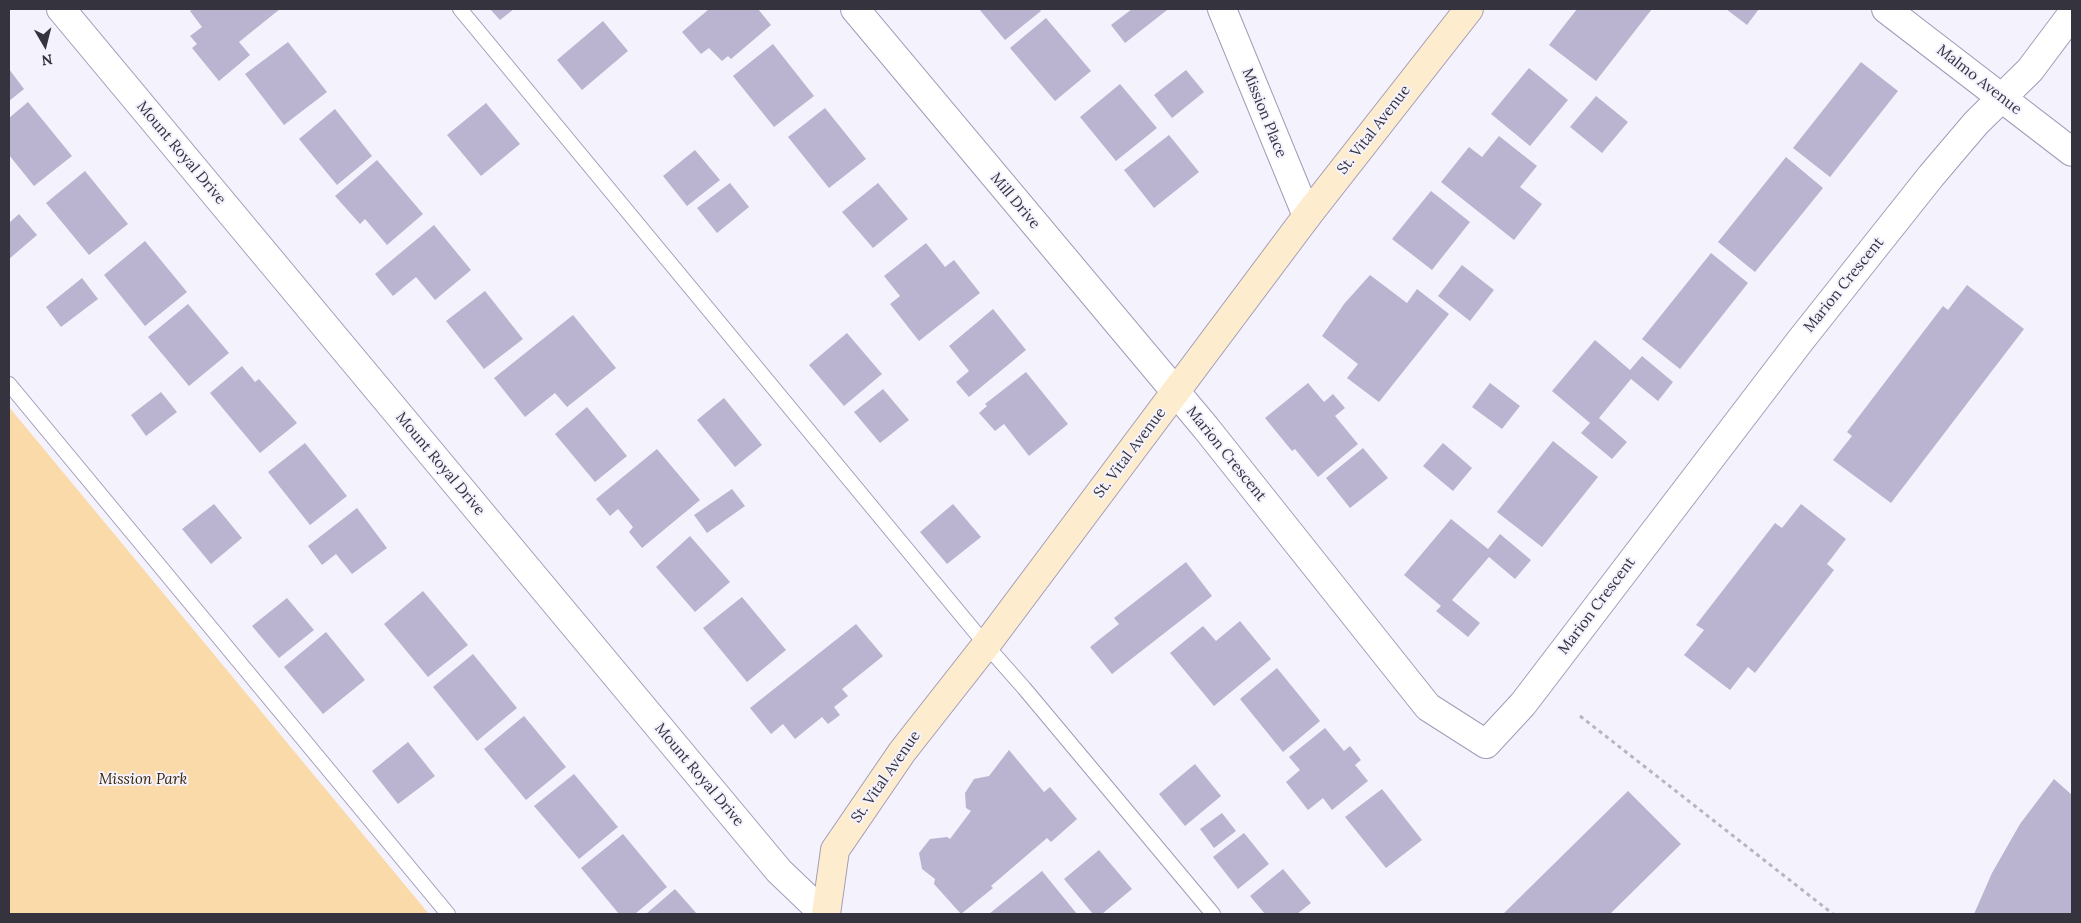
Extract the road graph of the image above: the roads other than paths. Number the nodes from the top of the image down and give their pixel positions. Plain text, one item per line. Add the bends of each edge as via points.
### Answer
1 (61, 9) edge
2 (460, 9) edge
3 (855, 9) edge
4 (1222, 9) edge
5 (1469, 9) edge
6 (1886, 9) edge
7 (2072, 14) edge
8 (2002, 98) junction
9 (2072, 152) edge
10 (1307, 216) junction
11 (9, 384) edge
12 (1176, 393) junction
13 (986, 645) junction
14 (448, 914) edge
15 (825, 914) edge
16 (1213, 914) edge

1 - 15 street, Mount Royal Drive via 779,871
2 - 13 lane
3 - 12 street, Mill Drive
4 - 10 street, Mission Place
5 - 10 street, St. Vital Avenue
6 - 8 street, Malmo Avenue
7 - 8 street via 2030,70
8 - 9 street, Malmo Avenue
8 - 12 street, Marion Crescent via 1976,123 1901,214 1523,704 1486,744 1428,707
10 - 12 street, St. Vital Avenue
11 - 14 lane
12 - 13 street, St. Vital Avenue
13 - 15 street, St. Vital Avenue via 902,752 835,850
13 - 16 lane

